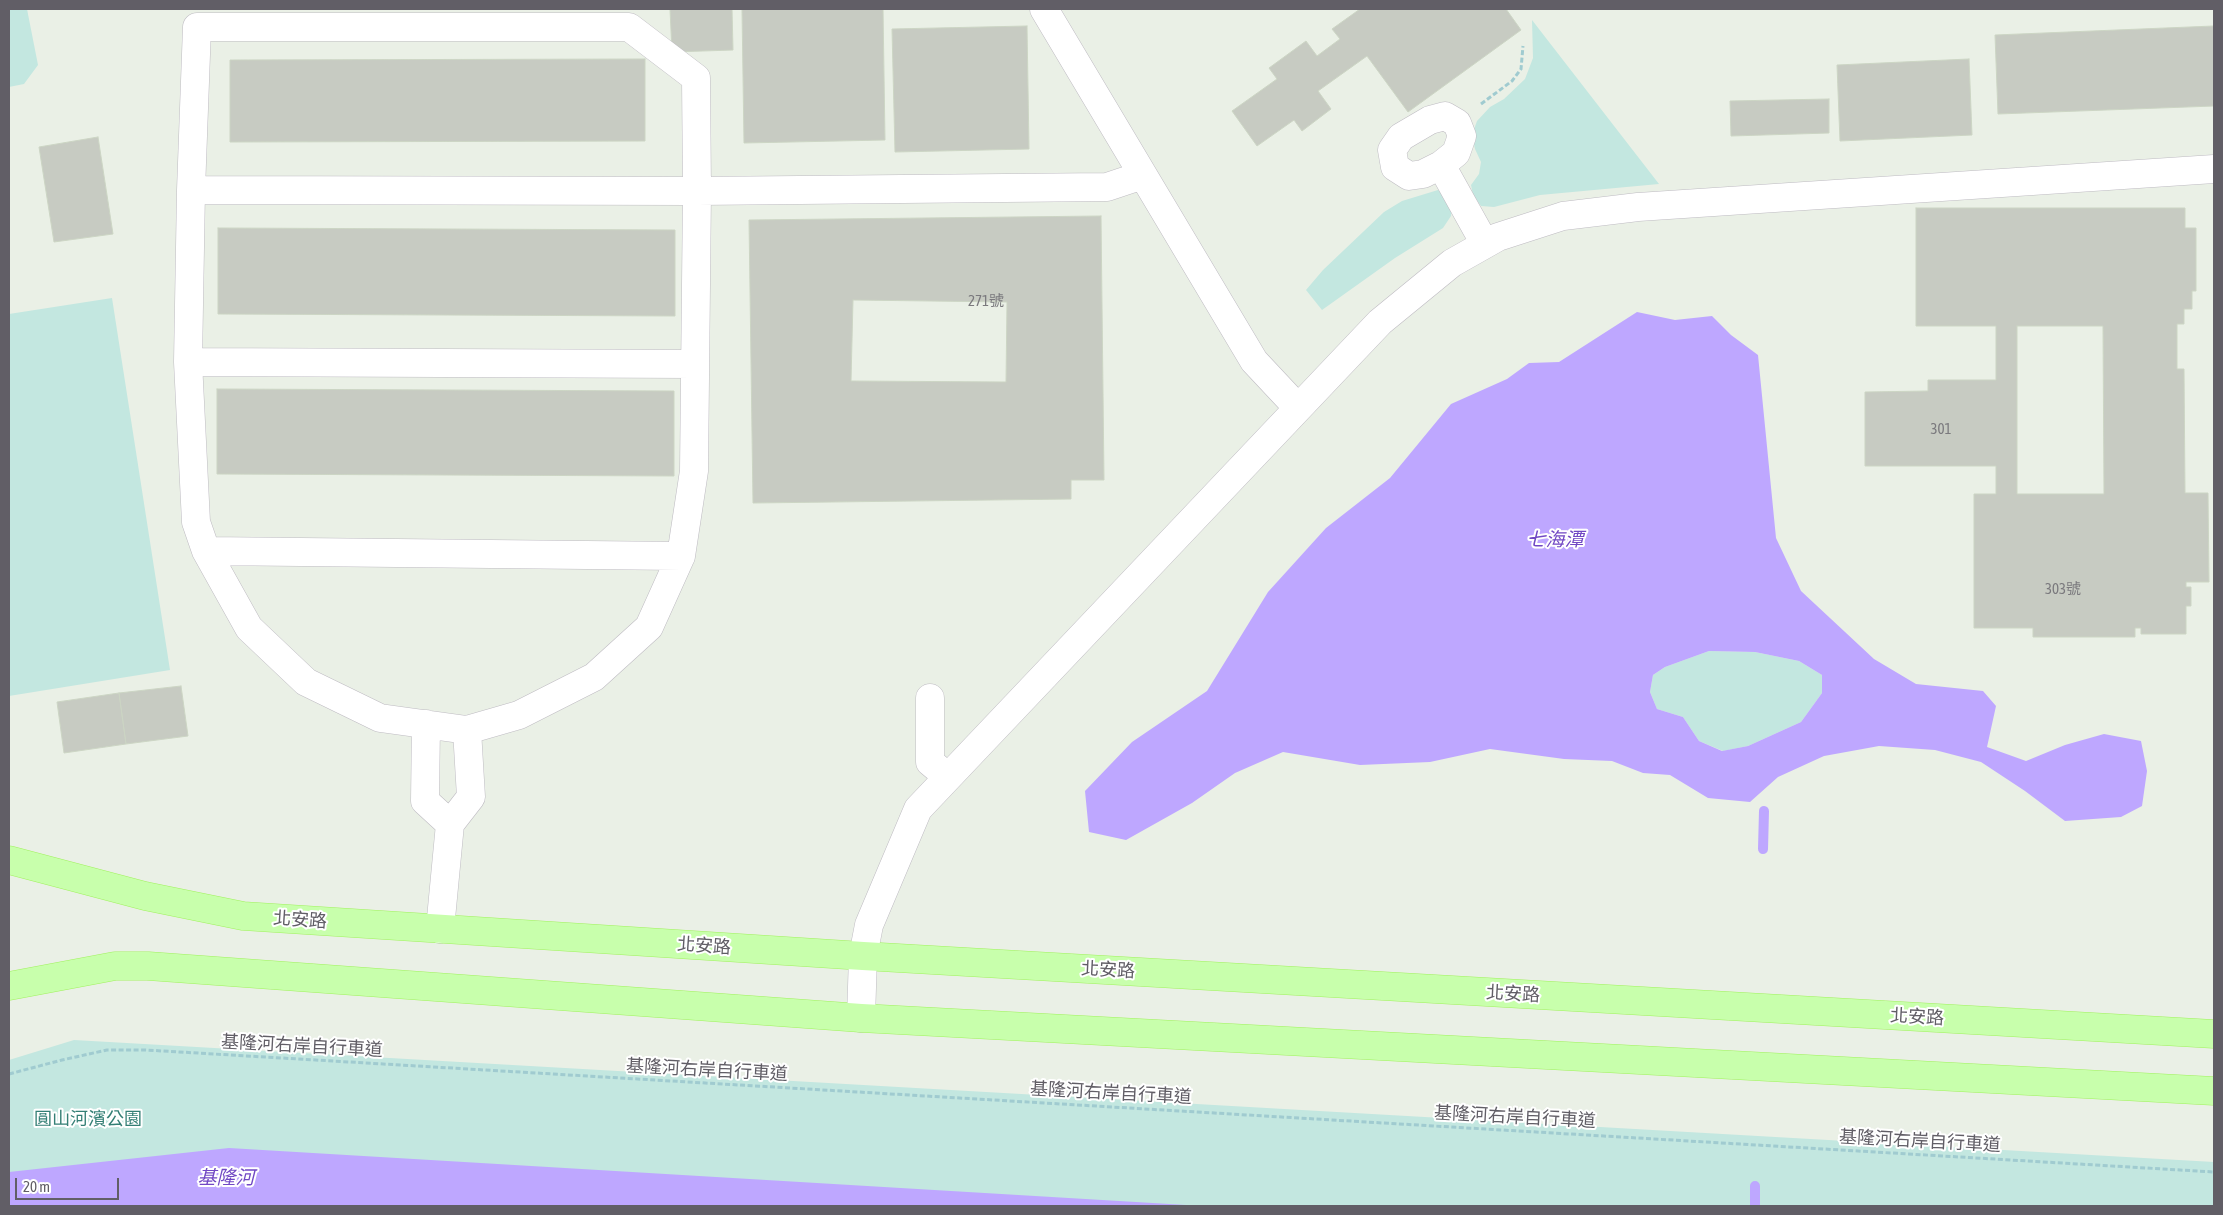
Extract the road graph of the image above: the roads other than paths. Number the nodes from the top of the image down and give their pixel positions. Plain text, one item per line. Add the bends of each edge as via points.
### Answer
1 (1044, 9) edge
2 (1441, 166) junction
3 (2214, 169) edge
4 (1142, 175) junction
5 (191, 190) junction
6 (697, 191) junction
7 (1485, 244) junction
8 (188, 362) junction
9 (695, 364) junction
10 (1298, 408) junction
11 (206, 551) junction
12 (682, 556) junction
13 (930, 698) dead end
14 (426, 724) junction
15 (467, 730) junction
16 (948, 777) junction
17 (450, 824) junction
18 (9, 860) edge
19 (440, 929) junction
20 (864, 956) junction
21 (9, 986) edge
22 (861, 1018) junction
23 (2214, 1034) edge
24 (2214, 1091) edge

1 - 4 lane
2 - 2 lane via 1456,154 1462,136 1456,122 1444,116 1430,120 1401,137 1392,150 1395,167 1408,176
2 - 7 lane
3 - 7 lane via 1638,207 1564,216 1498,236
4 - 6 lane via 1107,187
4 - 10 lane via 1254,361
5 - 6 lane
5 - 6 lane via 197,27 629,27 696,78
5 - 8 lane
6 - 9 lane
7 - 10 lane via 1452,263 1380,322
8 - 9 lane
8 - 11 lane via 196,522
9 - 12 lane via 694,471
10 - 16 lane
11 - 12 lane
11 - 14 lane via 248,628 306,682 380,718
12 - 15 lane via 649,627 594,677 519,715
13 - 16 lane via 930,762
14 - 15 lane
14 - 17 lane via 425,801
15 - 17 lane via 471,797
16 - 20 lane via 918,809 869,925
17 - 19 lane
18 - 19 main road, 北安路 via 145,896 243,916
19 - 20 main road, 北安路
20 - 22 lane
20 - 23 main road, 北安路
21 - 22 main road via 115,966 148,966
22 - 24 main road

